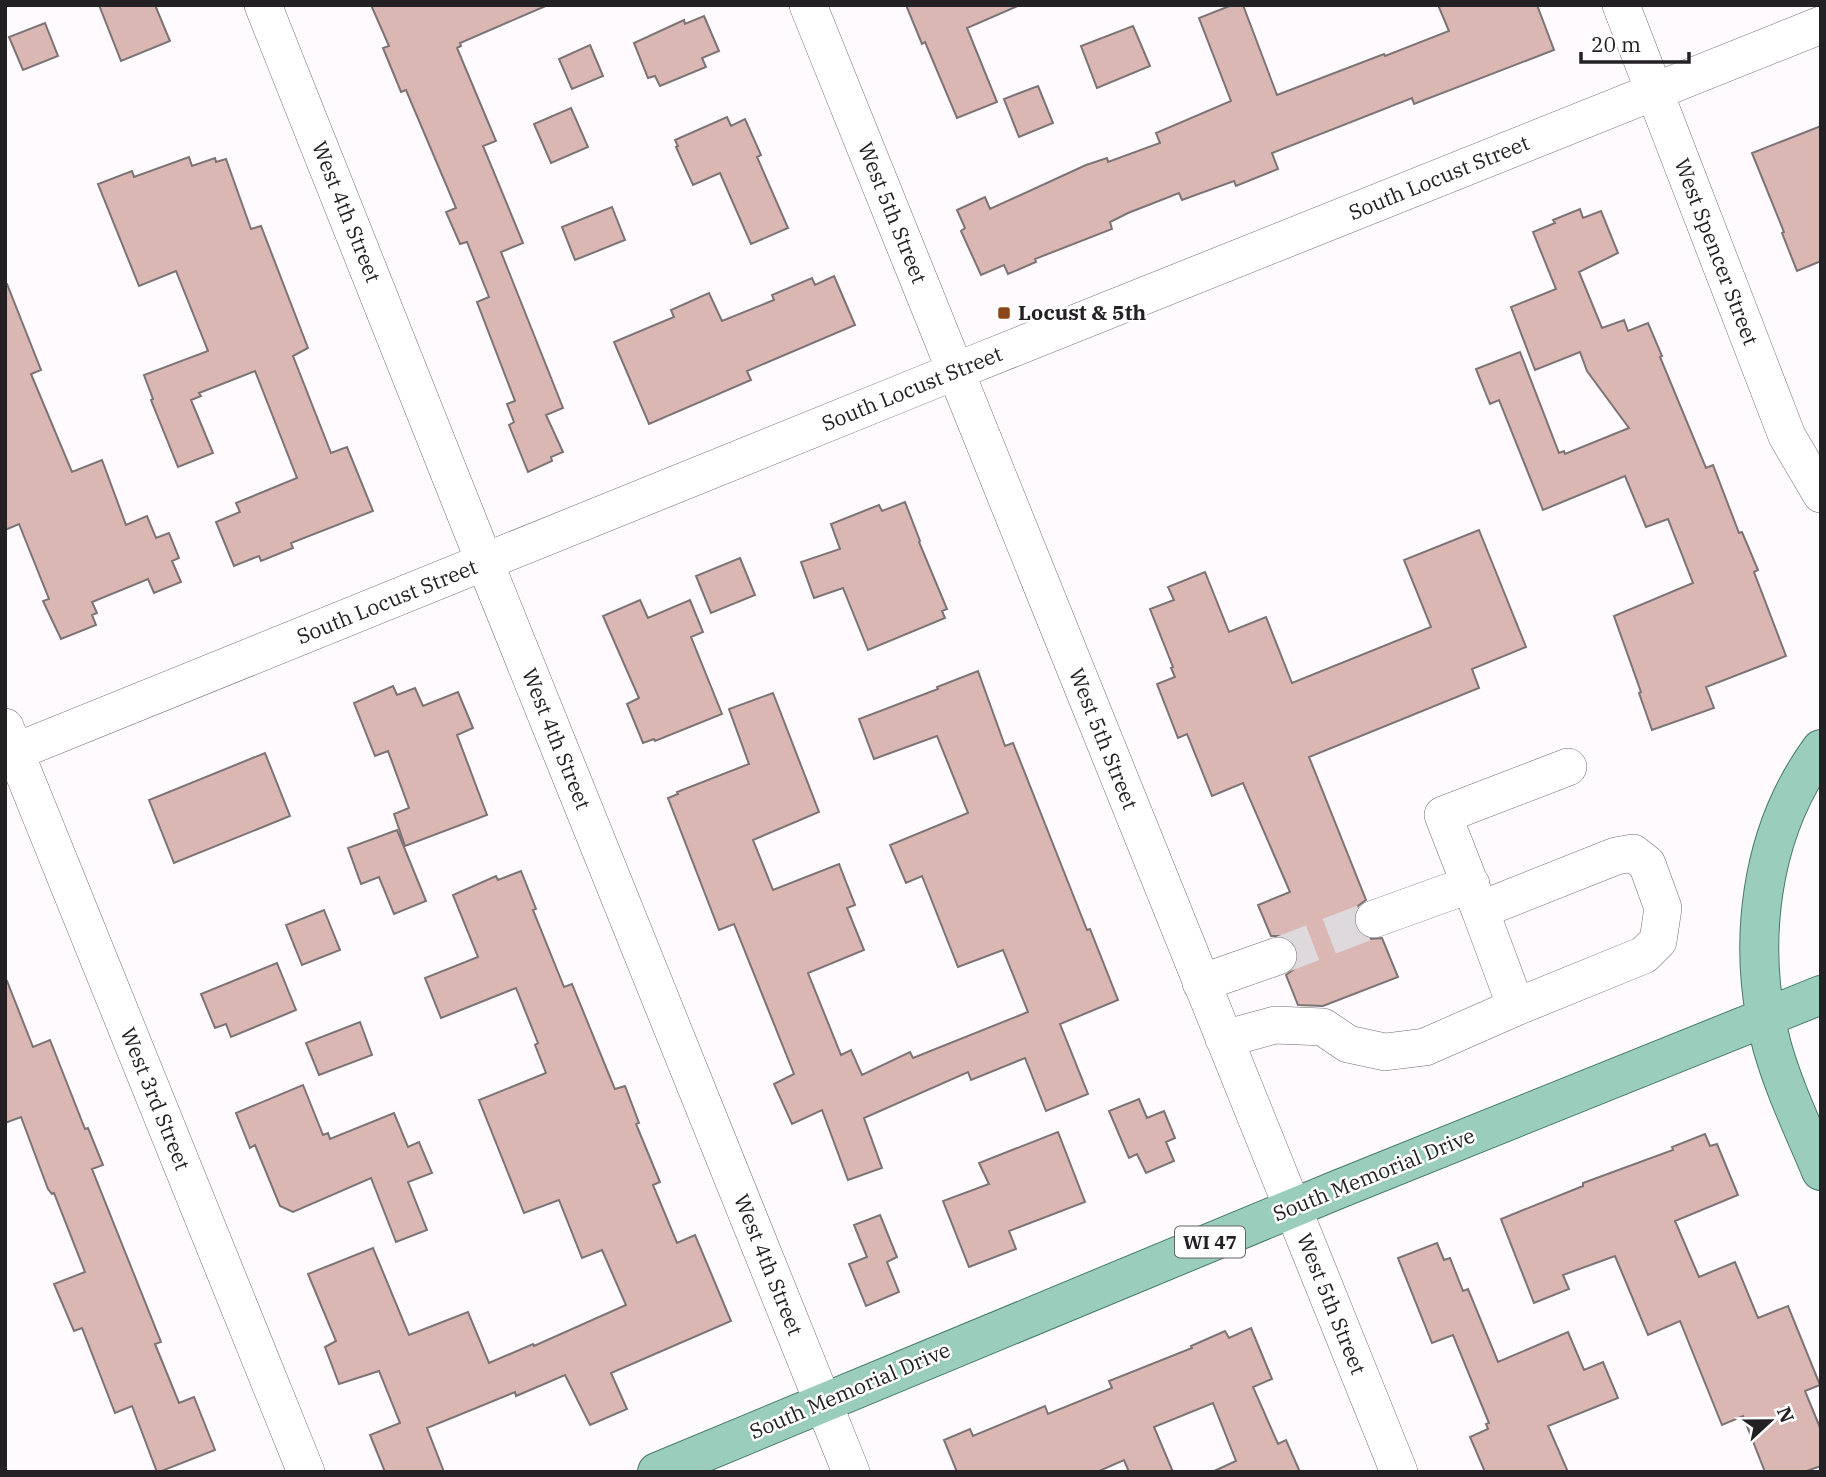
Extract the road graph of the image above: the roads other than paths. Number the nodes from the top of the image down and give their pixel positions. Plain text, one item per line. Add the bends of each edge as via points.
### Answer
1 (263, 5) edge
2 (808, 5) edge
3 (1621, 5) edge
4 (1821, 25) edge
5 (1655, 93) junction
6 (956, 372) junction
7 (1821, 494) edge
8 (485, 563) junction
9 (9, 745) edge
10 (1821, 749) edge
11 (1568, 767) dead end
12 (1475, 897) junction
13 (1374, 919) tunnel mouth
14 (1279, 956) tunnel mouth
15 (1201, 982) junction
16 (1821, 995) edge
17 (1516, 1007) junction
18 (1766, 1017) junction
19 (1224, 1039) junction
20 (1821, 1171) edge
21 (1292, 1208) junction
22 (823, 1402) junction
23 (306, 1472) edge
24 (657, 1472) edge
25 (851, 1472) edge
26 (1399, 1472) edge

1 - 8 street, West 4th Street
2 - 6 street, West 5th Street
3 - 5 street, West Spencer Street
4 - 5 street, South Locust Street
5 - 6 street, South Locust Street
5 - 7 street, West Spencer Street via 1787,436
6 - 8 street, South Locust Street
6 - 15 street, West 5th Street
8 - 9 street, South Locust Street
8 - 22 street, West 4th Street
9 - 23 street, West 3rd Street
10 - 18 main road via 1778,826 1766,874 1760,919
11 - 12 street via 1443,816
12 - 13 street
12 - 17 street
12 - 17 street via 1616,856 1633,853 1647,863 1663,908 1658,941 1644,955
14 - 15 street
15 - 19 street, West 5th Street
16 - 18 main road, South Memorial Drive / WI 47
17 - 19 street via 1425,1047 1398,1051 1348,1044 1323,1027 1275,1025
18 - 20 main road via 1783,1079
18 - 21 main road, South Memorial Drive / WI 47
19 - 21 street, West 5th Street
21 - 22 main road, South Memorial Drive / WI 47
21 - 26 street, West 5th Street
22 - 24 main road, South Memorial Drive / WI 47
22 - 25 street, West 4th Street

